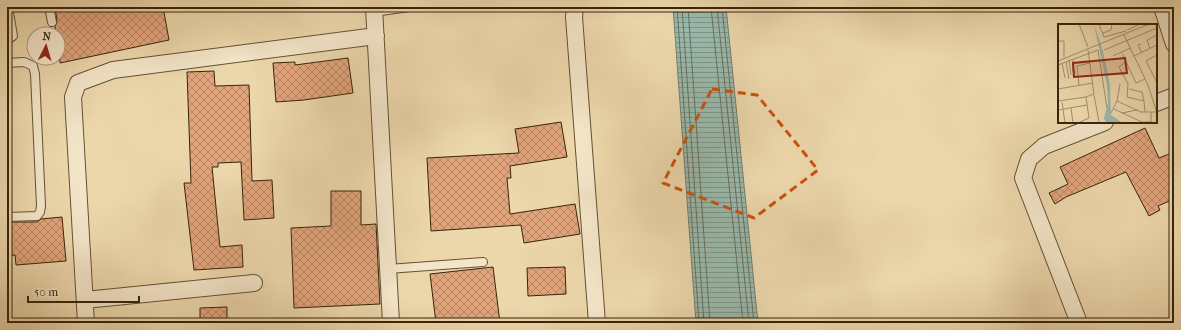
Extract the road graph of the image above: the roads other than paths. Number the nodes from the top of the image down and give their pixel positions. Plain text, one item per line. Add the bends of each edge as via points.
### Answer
1 (8, 7) edge
2 (49, 7) edge
3 (409, 7) edge
4 (575, 7) edge
5 (1162, 7) edge
6 (374, 9) edge
7 (52, 22) dead end
8 (376, 36) junction
9 (7, 40) edge
10 (1174, 44) edge
11 (7, 63) edge
12 (1174, 96) edge
13 (1157, 103) edge
14 (1102, 123) edge
15 (7, 217) edge
16 (483, 262) dead end
17 (388, 269) junction
18 (254, 282) dead end
19 (85, 300) junction
20 (86, 323) edge
21 (391, 323) edge
22 (597, 323) edge
23 (1079, 323) edge

1 - 9 lane via 13,36
2 - 7 lane
3 - 6 lane
4 - 22 street
5 - 10 street
6 - 8 street
8 - 17 street
8 - 19 street via 113,70 78,83 72,97
11 - 15 lane via 24,62 33,66 35,74 41,206 37,216
12 - 13 street
14 - 23 street via 1044,146 1029,159 1023,178
16 - 17 lane
17 - 21 street
18 - 19 street
19 - 20 street

